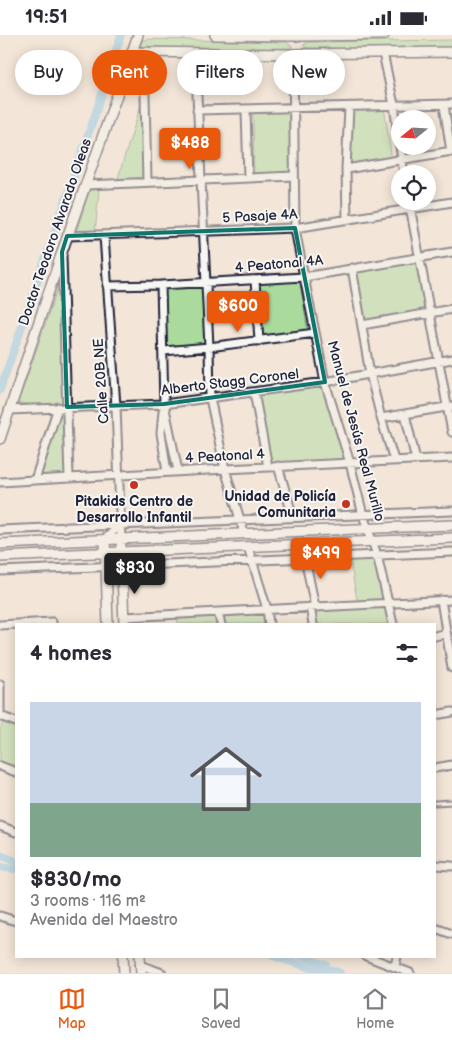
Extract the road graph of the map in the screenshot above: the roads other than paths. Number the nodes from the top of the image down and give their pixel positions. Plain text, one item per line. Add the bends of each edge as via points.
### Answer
1 (138, 35) edge
2 (215, 35) edge
3 (354, 35) edge
4 (384, 35) edge
5 (298, 36) edge
6 (133, 50) edge
7 (295, 50) edge
8 (452, 52) edge
9 (383, 53) junction
10 (345, 54) edge
11 (117, 95) edge
12 (145, 95) edge
13 (196, 95) edge
14 (294, 95) edge
15 (394, 105) junction
16 (448, 105) edge
17 (349, 108) junction
18 (294, 109) junction
19 (197, 110) junction
20 (246, 110) junction
21 (452, 151) edge
22 (401, 159) junction
23 (402, 165) edge
24 (346, 169) junction
25 (294, 176) junction
26 (248, 177) junction
27 (201, 181) junction
28 (147, 182) junction
29 (86, 185) junction
30 (452, 202) edge
31 (436, 205) edge
32 (410, 210) joint
33 (348, 220) junction
34 (295, 228) junction
35 (203, 231) junction
36 (67, 236) junction
37 (104, 236) junction
38 (62, 251) junction
39 (452, 252) edge
40 (419, 257) junction
41 (352, 268) junction
42 (304, 277) junction
43 (255, 280) junction
44 (205, 282) junction
45 (161, 285) junction
46 (107, 286) junction
47 (452, 309) edge
48 (429, 313) junction
49 (362, 325) junction
50 (315, 333) junction
51 (259, 341) junction
52 (210, 347) junction
53 (164, 351) junction
54 (452, 359) edge
55 (438, 362) junction
56 (370, 374) junction
57 (325, 383) junction
58 (254, 393) junction
59 (210, 398) junction
60 (164, 406) junction
61 (449, 406) edge
62 (58, 407) junction
63 (67, 407) junction
64 (116, 407) junction
65 (9, 409) junction
66 (405, 414) junction
67 (381, 418) junction
68 (452, 432) edge
69 (0, 439) edge
70 (452, 458) edge
71 (394, 460) junction
72 (416, 460) junction
73 (350, 463) junction
74 (268, 467) junction
75 (278, 467) junction
76 (225, 469) junction
77 (178, 471) junction
78 (167, 472) junction
79 (120, 476) junction
80 (69, 478) junction
81 (35, 480) junction
82 (0, 482) edge
83 (452, 511) edge
84 (363, 515) junction
85 (293, 517) junction
86 (240, 519) junction
87 (121, 525) junction
88 (452, 525) edge
89 (368, 528) junction
90 (0, 529) edge
91 (244, 533) junction
92 (452, 538) edge
93 (105, 539) junction
94 (121, 539) junction
95 (372, 541) junction
96 (0, 543) edge
97 (248, 547) junction
98 (122, 552) junction
99 (452, 552) edge
100 (105, 553) junction
101 (377, 555) junction
102 (0, 557) edge
103 (305, 558) junction
104 (252, 560) junction
105 (122, 566) junction
106 (106, 567) junction
107 (0, 571) edge
108 (441, 600) junction
109 (452, 600) edge
110 (389, 603) junction
111 (313, 607) junction
112 (267, 609) junction
113 (218, 612) junction
114 (178, 614) junction
115 (124, 621) edge
116 (108, 623) edge
117 (178, 623) edge
118 (221, 623) edge
119 (270, 623) edge
120 (313, 623) edge
121 (393, 623) edge
122 (15, 624) edge
123 (0, 625) edge
124 (446, 633) junction
125 (436, 636) edge
126 (452, 665) edge
127 (0, 684) edge
128 (452, 712) edge
129 (436, 715) edge
130 (0, 716) edge
131 (15, 722) edge
132 (452, 765) edge
133 (0, 766) edge
134 (436, 768) edge
135 (15, 772) edge
136 (452, 802) edge
137 (436, 803) edge
138 (0, 827) edge
139 (15, 833) edge
140 (436, 865) edge
141 (452, 866) edge
142 (0, 916) edge
143 (15, 921) edge
144 (436, 928) edge
145 (452, 934) edge
146 (123, 958) edge
147 (371, 958) edge
148 (397, 958) edge
149 (140, 965) edge
150 (395, 967) junction
151 (124, 973) edge
152 (162, 973) edge
153 (410, 973) edge

1 - 6 street, Doctor Teodoro Alvarado Oleas
2 - 5 street
3 - 4 street
3 - 5 street
5 - 7 street, Manuel de Jesús Real Murillo
8 - 9 street
9 - 10 street
9 - 15 street
11 - 29 street, Doctor Teodoro Alvarado Oleas
12 - 28 street
13 - 19 street
14 - 18 street, Manuel de Jesús Real Murillo
15 - 16 street
15 - 17 street
15 - 22 street
16 - 21 street
17 - 18 street
17 - 24 street
18 - 20 street
18 - 25 street, Manuel de Jesús Real Murillo
19 - 20 street
19 - 27 street
20 - 26 street
21 - 22 street
22 - 23 street
22 - 24 street
24 - 33 street
25 - 26 street
25 - 34 street, Manuel de Jesús Real Murillo
26 - 27 street
27 - 28 street
27 - 35 street
28 - 29 street
29 - 36 street, Doctor Teodoro Alvarado Oleas
30 - 31 street, 5 Pasaje 4A
32 - 33 street, 5 Pasaje 4A
32 - 40 street
33 - 34 street, 5 Pasaje 4A
34 - 35 street, 5 Pasaje 4A
34 - 42 street, Manuel de Jesús Real Murillo
35 - 37 street, 5 Pasaje 4A
35 - 44 street
36 - 37 street, 5 Pasaje 4A
36 - 38 street, Doctor Teodoro Alvarado Oleas
37 - 46 street, Calle 20B NE
38 - 63 street
38 - 65 street, Doctor Teodoro Alvarado Oleas
39 - 40 street, 4 Peatonal 4A
40 - 41 street, 4 Peatonal 4A
40 - 48 street
41 - 42 street, 4 Peatonal 4A
41 - 49 street
42 - 43 street, 4 Peatonal 4A
42 - 50 street, Manuel de Jesús Real Murillo
43 - 44 street, 4 Peatonal 4A
43 - 51 street
44 - 45 street, 4 Peatonal 4A
44 - 52 street
45 - 46 street, 4 Peatonal 4A
45 - 53 street
46 - 64 street, Calle 20B NE
47 - 48 street
48 - 49 street
48 - 55 street
49 - 56 street
50 - 51 street
50 - 57 street, Manuel de Jesús Real Murillo
51 - 52 street
52 - 53 street
52 - 59 street
53 - 60 street
54 - 55 street, Alberto Stagg Coronel
55 - 56 street, Alberto Stagg Coronel
55 - 61 street
56 - 57 street, Alberto Stagg Coronel
56 - 67 street
57 - 58 street, Alberto Stagg Coronel
57 - 73 street, Manuel de Jesús Real Murillo
58 - 59 street, Alberto Stagg Coronel
58 - 74 street
59 - 60 street, Alberto Stagg Coronel
59 - 76 street
60 - 64 street, Alberto Stagg Coronel
60 - 77 street
60 - 78 street via 161,433
61 - 66 street
61 - 68 street
62 - 63 street, Alberto Stagg Coronel
62 - 65 street, Alberto Stagg Coronel
62 - 81 street
63 - 64 street, Alberto Stagg Coronel
63 - 80 street
64 - 79 street, Calle 20B NE
65 - 69 street, Doctor Teodoro Alvarado Oleas
66 - 67 street
66 - 72 street
67 - 71 street
70 - 72 street, 4 Peatonal 4
71 - 72 street, 4 Peatonal 4
71 - 73 street, 4 Peatonal 4
73 - 75 street, 4 Peatonal 4
73 - 84 street, Manuel de Jesús Real Murillo
74 - 75 street, 4 Peatonal 4
74 - 76 street, 4 Peatonal 4
75 - 85 street
76 - 77 street, 4 Peatonal 4
76 - 86 street
77 - 78 street, 4 Peatonal 4
78 - 79 street, 4 Peatonal 4
79 - 80 street, 4 Peatonal 4
79 - 87 street, Calle 20B NE
80 - 81 street, 4 Peatonal 4
81 - 82 street, 4 Peatonal 4
83 - 84 street
84 - 85 street
84 - 89 street, Manuel de Jesús Real Murillo
85 - 86 street
86 - 87 street
86 - 91 street
87 - 90 street
87 - 93 street
87 - 94 street, Calle 20B NE
88 - 89 street
89 - 91 street
89 - 95 street, Manuel de Jesús Real Murillo
91 - 94 street
92 - 95 street
93 - 94 street
93 - 96 street
93 - 100 street
94 - 98 street
95 - 97 street
95 - 101 street, Manuel de Jesús Real Murillo
97 - 98 street
97 - 104 street
98 - 100 street
98 - 105 street
99 - 101 street
100 - 102 street
100 - 106 street
101 - 103 street
101 - 110 street, Manuel de Jesús Real Murillo
103 - 104 street
103 - 111 street
104 - 105 street
104 - 112 street
105 - 106 street
105 - 115 street
106 - 107 street
106 - 116 street
108 - 109 street
108 - 110 street
108 - 124 street
110 - 111 street
110 - 121 street, Manuel de Jesús Real Murillo
111 - 112 street
111 - 120 street
112 - 113 street
112 - 119 street
113 - 114 street
113 - 118 street
114 - 115 street
114 - 117 street
122 - 123 street
124 - 125 street
124 - 126 street
127 - 130 street
128 - 129 street
130 - 131 street
132 - 134 street
133 - 135 street
136 - 137 lane
138 - 139 street
140 - 141 street
142 - 143 street
144 - 145 street
146 - 151 street
147 - 150 street
148 - 150 street
149 - 152 street
150 - 153 street

